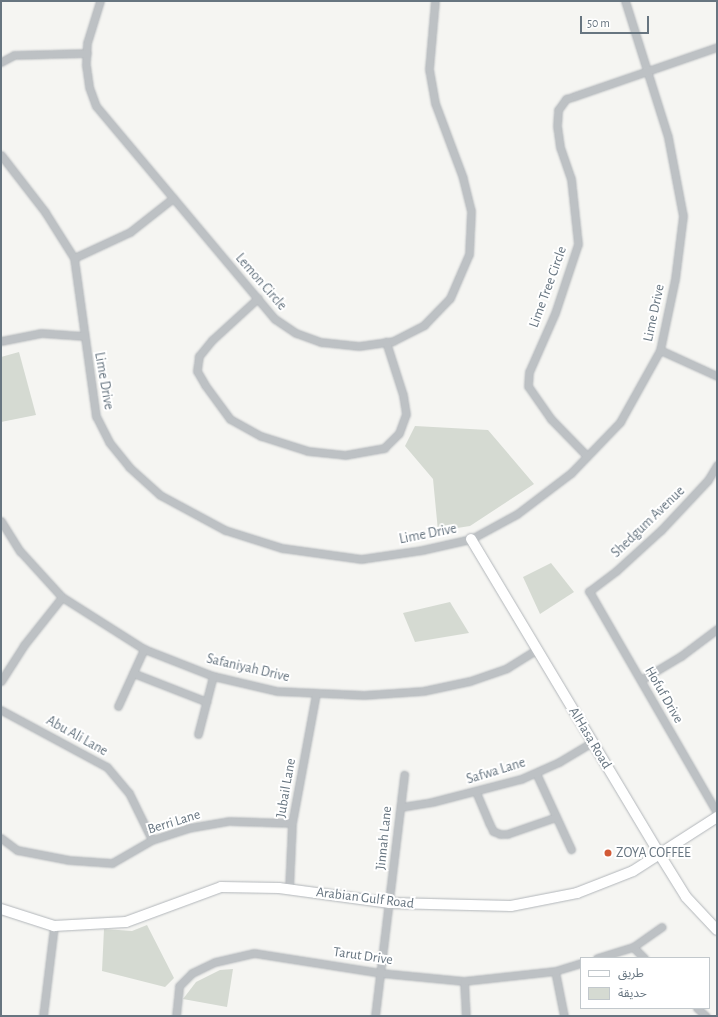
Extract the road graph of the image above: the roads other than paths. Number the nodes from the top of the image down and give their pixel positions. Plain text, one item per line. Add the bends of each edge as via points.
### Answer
1 (100, 1) edge
2 (435, 1) edge
3 (625, 1) edge
4 (717, 47) edge
5 (87, 53) junction
6 (1, 62) edge
7 (649, 69) junction
8 (1, 155) edge
9 (173, 198) junction
10 (74, 258) junction
11 (258, 298) junction
12 (84, 336) junction
13 (1, 341) edge
14 (389, 341) junction
15 (660, 350) junction
16 (717, 376) edge
17 (587, 456) junction
18 (717, 465) edge
19 (1, 521) edge
20 (471, 539) junction
21 (589, 591) joint
22 (62, 597) junction
23 (717, 628) edge
24 (144, 649) junction
25 (536, 649) junction
26 (133, 673) junction
27 (213, 676) junction
28 (641, 680) junction
29 (1, 681) edge
30 (316, 693) junction
31 (207, 702) junction
32 (118, 706) dead end
33 (1, 710) edge
34 (198, 734) dead end
35 (592, 742) junction
36 (536, 773) junction
37 (404, 775) dead end
38 (476, 792) junction
39 (401, 807) junction
40 (717, 813) edge
41 (556, 817) junction
42 (717, 817) edge
43 (292, 823) junction
44 (1, 838) edge
45 (152, 840) junction
46 (572, 849) dead end
47 (660, 855) junction
48 (289, 889) junction
49 (390, 903) junction
50 (1, 909) edge
51 (54, 926) junction
52 (662, 926) dead end
53 (717, 930) edge
54 (633, 947) junction
55 (600, 957) edge
56 (643, 957) edge
57 (580, 963) edge
58 (555, 971) junction
59 (381, 973) junction
60 (464, 981) junction
61 (698, 1009) edge
62 (42, 1016) edge
63 (176, 1016) edge
64 (375, 1016) edge
65 (466, 1016) edge
66 (564, 1016) edge
67 (706, 1016) edge

1 - 5 street, Lemon Circle
2 - 14 street, Lemon Circle via 429,69 435,102 471,211 469,254 450,298 424,325
3 - 7 street, Lime Drive
4 - 7 street, Lime Tree Circle
5 - 6 street via 14,55
5 - 9 street, Lemon Circle via 89,87 96,106
7 - 15 street, Lime Drive via 668,137 683,216 675,279
7 - 17 street, Lime Tree Circle via 566,100 558,110 558,133 572,186 578,244 555,314 529,372 528,386 551,419
8 - 10 street, Lime Drive via 45,212
9 - 10 street via 130,232
9 - 11 street, Lemon Circle
10 - 12 street, Lime Drive
11 - 14 street, Lemon Circle via 275,319 296,333 314,340 359,346
11 - 14 street via 212,340 199,356 197,371 230,419 261,436 308,451 344,455 384,448 399,433 406,414 403,395 388,350
12 - 13 street via 41,333
12 - 20 street, Lime Drive via 96,416 108,442 160,495 225,530 282,548 361,559 422,550
15 - 16 street
15 - 17 street, Lime Drive via 620,422
17 - 20 street, Lime Drive via 571,473 517,514
18 - 21 street, Shedgum Avenue via 708,480 661,530 616,571
19 - 22 street, Safaniyah Drive via 24,556
20 - 25 main road, AlHasa Road
21 - 28 street, Hofuf Drive
22 - 24 street, Safaniyah Drive via 97,622
22 - 29 street via 24,645
23 - 28 street via 681,656
24 - 26 street
24 - 27 street, Safaniyah Drive
25 - 30 street, Safaniyah Drive via 506,668 470,681 423,691 364,695
25 - 35 main road, AlHasa Road
26 - 31 street
26 - 32 street
27 - 30 street, Safaniyah Drive via 277,691
27 - 31 street
28 - 40 street, Hofuf Drive
30 - 43 street, Jubail Lane
31 - 34 street
33 - 45 street, Abu Ali Lane via 106,767 129,793
35 - 36 street, Safwa Lane
35 - 47 main road, AlHasa Road
36 - 38 street, Safwa Lane
36 - 41 street
37 - 39 street, Jinnah Lane
38 - 39 street, Safwa Lane
38 - 41 street via 493,831 500,834 507,834
39 - 49 street, Jinnah Lane
41 - 46 street
42 - 47 main road, Arabian Gulf Road
43 - 45 street, Berri Lane via 229,821 188,828
43 - 48 street, Jubail Lane
44 - 45 street, Berri Lane via 17,850 69,860 112,863
47 - 49 main road, Arabian Gulf Road via 633,871 577,893 511,906
47 - 53 main road, AlHasa Road via 686,897
48 - 49 main road, Arabian Gulf Road
48 - 51 main road, Arabian Gulf Road via 221,887 126,922
49 - 59 street, Jinnah Lane
50 - 51 main road, Arabian Gulf Road
51 - 62 street
52 - 54 street
54 - 55 street
54 - 56 street
57 - 58 street, Tarut Drive
58 - 60 street, Tarut Drive
58 - 66 street
59 - 60 street, Tarut Drive
59 - 63 street, Tarut Drive via 254,953 215,962 192,973 179,986
59 - 64 street, Jinnah Lane
60 - 65 street
61 - 67 street

